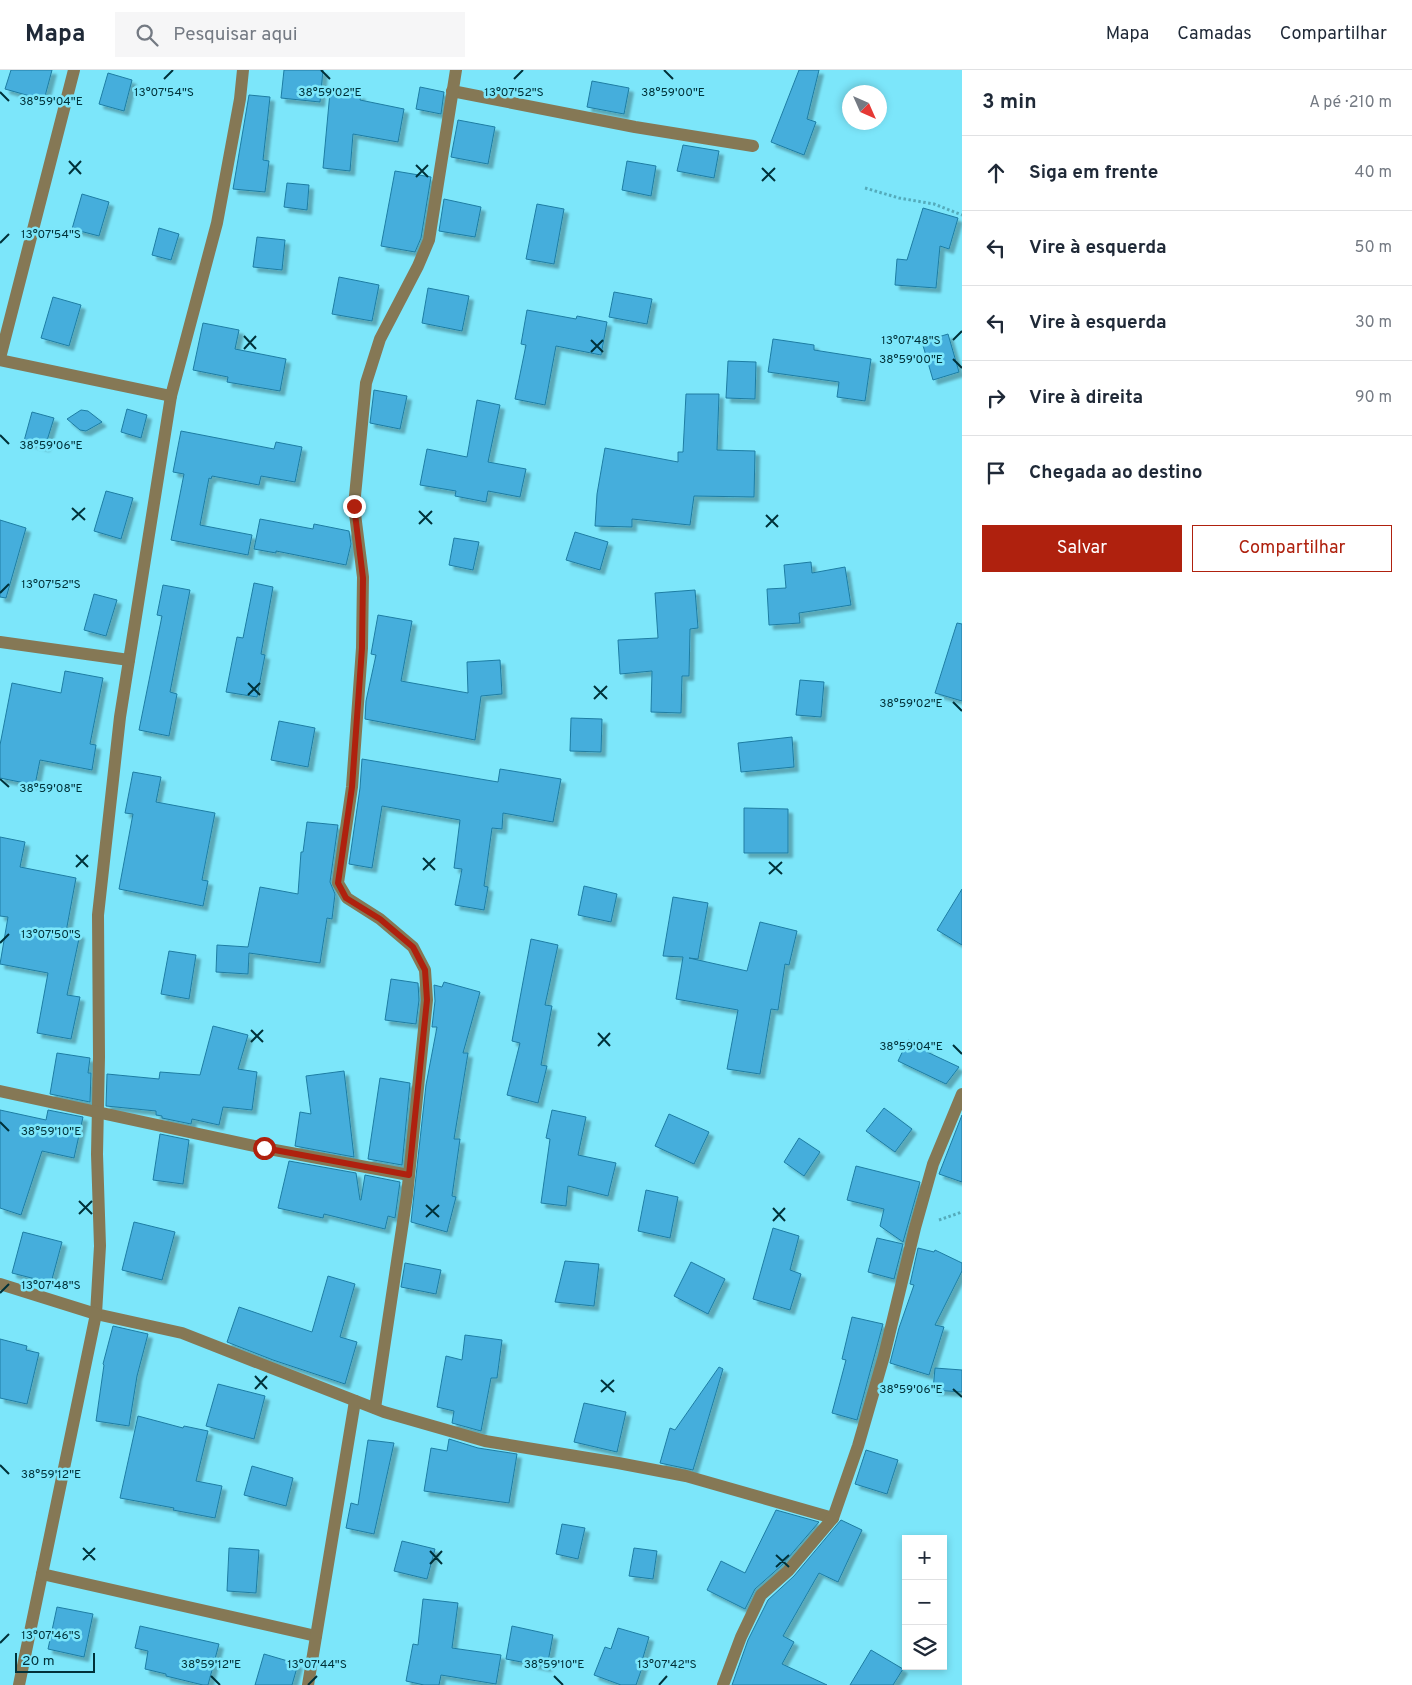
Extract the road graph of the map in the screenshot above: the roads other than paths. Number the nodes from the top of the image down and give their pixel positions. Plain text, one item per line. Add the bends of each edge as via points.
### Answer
1 (74, 70) edge
2 (243, 70) edge
3 (456, 70) edge
4 (452, 91) junction
5 (753, 146) dead end
6 (0, 359) edge
7 (171, 396) junction
8 (0, 642) edge
9 (129, 660) junction
10 (0, 1091) edge
11 (962, 1094) edge
12 (98, 1113) junction
13 (409, 1175) junction
14 (0, 1284) edge
15 (96, 1314) junction
16 (355, 1401) junction
17 (375, 1408) junction
18 (833, 1518) junction
19 (42, 1574) junction
20 (316, 1636) junction
21 (19, 1685) edge
22 (308, 1685) edge
23 (723, 1685) edge

1 - 6 street
2 - 7 street via 217,222
3 - 4 street
4 - 5 street via 635,127
4 - 13 street via 429,240 380,339 366,384 354,506 363,578 362,648 352,787 338,883 346,898 380,919 413,947 425,970 427,1000
6 - 7 street
7 - 9 street
8 - 9 street
9 - 12 street via 98,915
10 - 12 street
11 - 18 street via 933,1164 884,1356
12 - 13 street
12 - 15 street via 100,1246
13 - 17 street
14 - 15 street
15 - 16 street via 182,1334
15 - 19 street
16 - 17 street
16 - 20 street
17 - 18 street via 485,1441 686,1476
18 - 23 street via 788,1571 761,1594 740,1637
19 - 20 street
19 - 21 street
20 - 22 street

